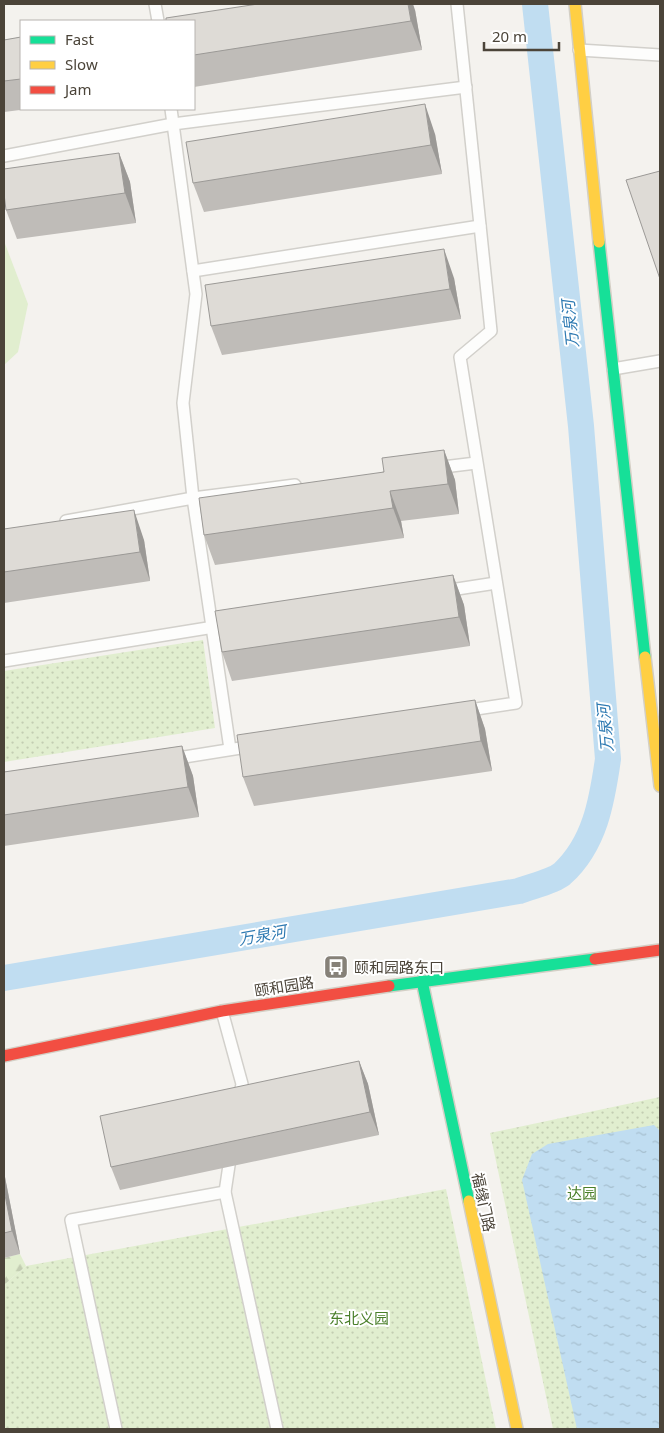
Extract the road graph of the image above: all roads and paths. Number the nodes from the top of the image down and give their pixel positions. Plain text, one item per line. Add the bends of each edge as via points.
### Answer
1 (155, 4) edge
2 (457, 4) edge
3 (575, 4) edge
4 (158, 20) edge
5 (580, 50) junction
6 (660, 55) edge
7 (466, 87) junction
8 (171, 110) edge
9 (173, 124) junction
10 (4, 156) edge
11 (480, 226) junction
12 (192, 271) junction
13 (660, 361) edge
14 (613, 369) junction
15 (476, 463) junction
16 (427, 469) edge
17 (310, 483) edge
18 (192, 498) junction
19 (51, 523) edge
20 (496, 583) junction
21 (428, 594) edge
22 (233, 624) edge
23 (214, 627) junction
24 (4, 661) edge
25 (447, 714) edge
26 (270, 743) edge
27 (230, 749) junction
28 (161, 761) edge
29 (660, 786) edge
30 (660, 950) edge
31 (422, 981) junction
32 (222, 1012) junction
33 (4, 1056) edge
34 (237, 1113) edge
35 (232, 1143) edge
36 (225, 1192) junction
37 (116, 1429) edge
38 (278, 1429) edge
39 (517, 1429) edge

1 - 4 lane
2 - 7 lane
3 - 5 street
5 - 6 lane
5 - 14 street
7 - 9 lane
7 - 11 lane
8 - 9 lane
9 - 10 lane
9 - 12 lane
11 - 12 lane
11 - 15 lane via 491,331 460,357
12 - 18 lane via 196,294 182,403
13 - 14 lane
14 - 29 street
15 - 16 lane
15 - 20 lane
17 - 18 lane
18 - 19 lane
18 - 23 lane
20 - 21 lane
20 - 25 lane via 516,703
22 - 23 lane
23 - 24 lane
23 - 27 lane
26 - 27 lane
27 - 28 lane
30 - 31 street, 颐和园路
31 - 32 street, 颐和园路
31 - 39 street, 福缘门路
32 - 33 street, 颐和园路
32 - 34 lane via 242,1084
35 - 36 lane
36 - 37 lane via 72,1220
36 - 38 lane

